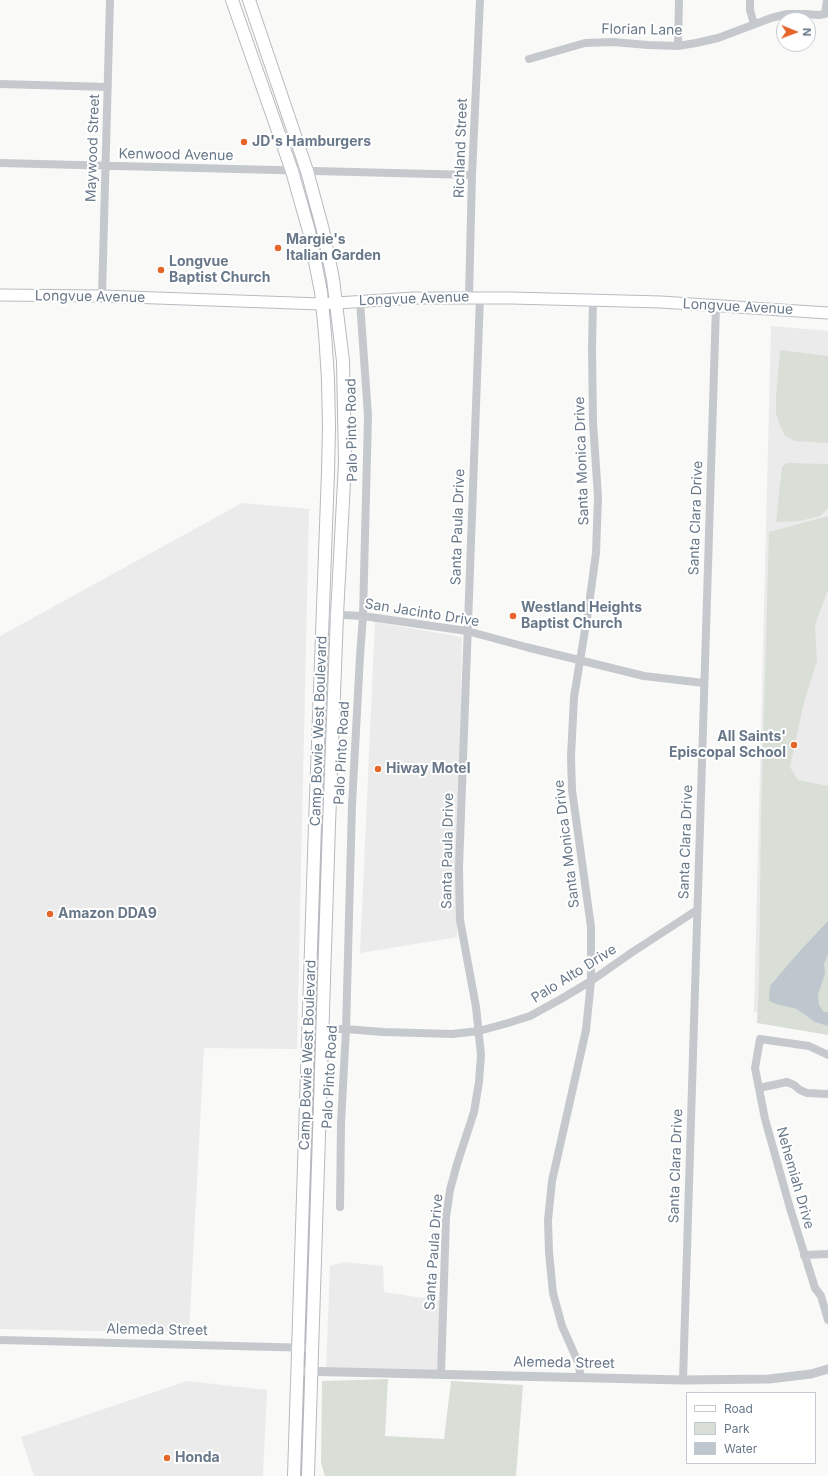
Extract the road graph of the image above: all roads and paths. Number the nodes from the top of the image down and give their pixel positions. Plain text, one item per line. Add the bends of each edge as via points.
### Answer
1 (110, 0) edge
2 (232, 0) edge
3 (248, 0) edge
4 (480, 0) edge
5 (679, 0) edge
6 (750, 0) edge
7 (827, 0) edge
8 (754, 24) junction
9 (678, 46) junction
10 (528, 59) dead end
11 (0, 84) edge
12 (108, 87) junction
13 (0, 163) edge
14 (106, 166) junction
15 (292, 171) junction
16 (307, 171) junction
17 (472, 175) junction
18 (0, 294) edge
19 (102, 296) junction
20 (475, 297) junction
21 (593, 300) junction
22 (360, 301) junction
23 (336, 303) junction
24 (321, 304) junction
25 (716, 306) junction
26 (828, 313) edge
27 (323, 614) junction
28 (337, 615) junction
29 (363, 616) junction
30 (468, 631) junction
31 (580, 660) junction
32 (704, 683) junction
33 (315, 824) junction
34 (329, 825) junction
35 (697, 910) junction
36 (591, 981) junction
37 (309, 1029) junction
38 (346, 1029) junction
39 (322, 1030) junction
40 (479, 1031) junction
41 (828, 1055) edge
42 (759, 1088) junction
43 (828, 1094) edge
44 (340, 1207) dead end
45 (828, 1254) edge
46 (804, 1255) junction
47 (825, 1296) edge
48 (828, 1320) edge
49 (0, 1340) edge
50 (298, 1348) junction
51 (313, 1348) junction
52 (828, 1369) edge
53 (298, 1371) junction
54 (312, 1372) junction
55 (441, 1375) junction
56 (581, 1378) junction
57 (683, 1380) junction
58 (296, 1441) junction
59 (308, 1460) junction
60 (289, 1476) edge
61 (294, 1476) edge
62 (308, 1476) edge
63 (312, 1476) edge

1 - 12 street, Maywood Street
2 - 15 main road, Camp Bowie West Boulevard
3 - 16 main road, Camp Bowie West Boulevard
4 - 17 street, Richland Street
5 - 9 street
6 - 8 street
7 - 8 street, Florian Lane via 825,14 787,14
8 - 9 street, Florian Lane via 718,38
9 - 10 street, Florian Lane via 585,43
11 - 12 street
12 - 14 street, Maywood Street
13 - 14 street, Kenwood Avenue
14 - 15 street, Kenwood Avenue
14 - 19 street, Maywood Street
15 - 16 street, Kenwood Avenue
15 - 24 main road, Camp Bowie West Boulevard via 309,231
16 - 17 street, Kenwood Avenue
16 - 23 main road, Camp Bowie West Boulevard via 323,230
17 - 20 street, Richland Street
18 - 19 main road, Longvue Avenue
19 - 24 main road, Longvue Avenue
20 - 21 main road, Longvue Avenue
20 - 22 main road, Longvue Avenue
20 - 30 street, Santa Paula Drive
21 - 25 main road, Longvue Avenue
21 - 31 street, Santa Monica Drive via 593,415 598,497 596,553
22 - 23 main road, Longvue Avenue
22 - 29 street, Palo Pinto Road via 368,416
23 - 24 main road, Longvue Avenue
23 - 28 main road, Camp Bowie West Boulevard via 343,361 345,462
24 - 27 main road, Camp Bowie West Boulevard via 325,333 329,427
25 - 26 main road, Longvue Avenue
25 - 32 street, Santa Clara Drive
27 - 28 street, San Jacinto Drive
27 - 33 main road, Camp Bowie West Boulevard
28 - 29 street, San Jacinto Drive
28 - 34 main road, Camp Bowie West Boulevard
29 - 30 street, San Jacinto Drive
29 - 38 street, Palo Pinto Road via 352,805
30 - 31 street, San Jacinto Drive
30 - 40 street, Santa Paula Drive via 459,868 460,920
31 - 32 street, San Jacinto Drive via 644,676
31 - 36 street, Santa Monica Drive via 574,697 572,790 590,927
32 - 35 street, Santa Clara Drive
33 - 34 main road
33 - 37 main road, Camp Bowie West Boulevard
34 - 39 main road, Camp Bowie West Boulevard
35 - 36 street, Palo Alto Drive
35 - 57 street, Santa Clara Drive
36 - 40 street, Palo Alto Drive via 530,1016
36 - 56 street, Santa Monica Drive via 586,1030 552,1181 548,1220 548,1252 553,1293 562,1326 578,1362
37 - 39 street, Palo Alto Drive
37 - 50 main road, Camp Bowie West Boulevard
38 - 39 street, Palo Alto Drive
38 - 40 street, Palo Alto Drive via 452,1034
38 - 44 street, Palo Pinto Road
39 - 51 main road, Camp Bowie West Boulevard
40 - 55 street, Santa Paula Drive via 481,1055 474,1112 450,1190 446,1217
41 - 42 street, Nehemiah Drive via 809,1046 760,1039 755,1068
42 - 43 street via 787,1082 807,1093
42 - 46 street, Nehemiah Drive via 765,1119
45 - 46 street
46 - 47 street, Nehemiah Drive via 815,1288
47 - 48 street, Nehemiah Drive
49 - 50 street, Alemeda Street
50 - 51 street, Alemeda Street
50 - 53 main road, Camp Bowie West Boulevard
51 - 54 main road, Camp Bowie West Boulevard
52 - 57 street, Alemeda Street via 769,1380
53 - 54 street, Alemeda Street
53 - 58 main road, Camp Bowie West Boulevard
54 - 55 street, Alemeda Street
54 - 59 main road, Camp Bowie West Boulevard
55 - 56 street, Alemeda Street
56 - 57 street, Alemeda Street
58 - 60 main road
58 - 61 main road, Camp Bowie West Boulevard
59 - 62 main road, Camp Bowie West Boulevard
59 - 63 main road

